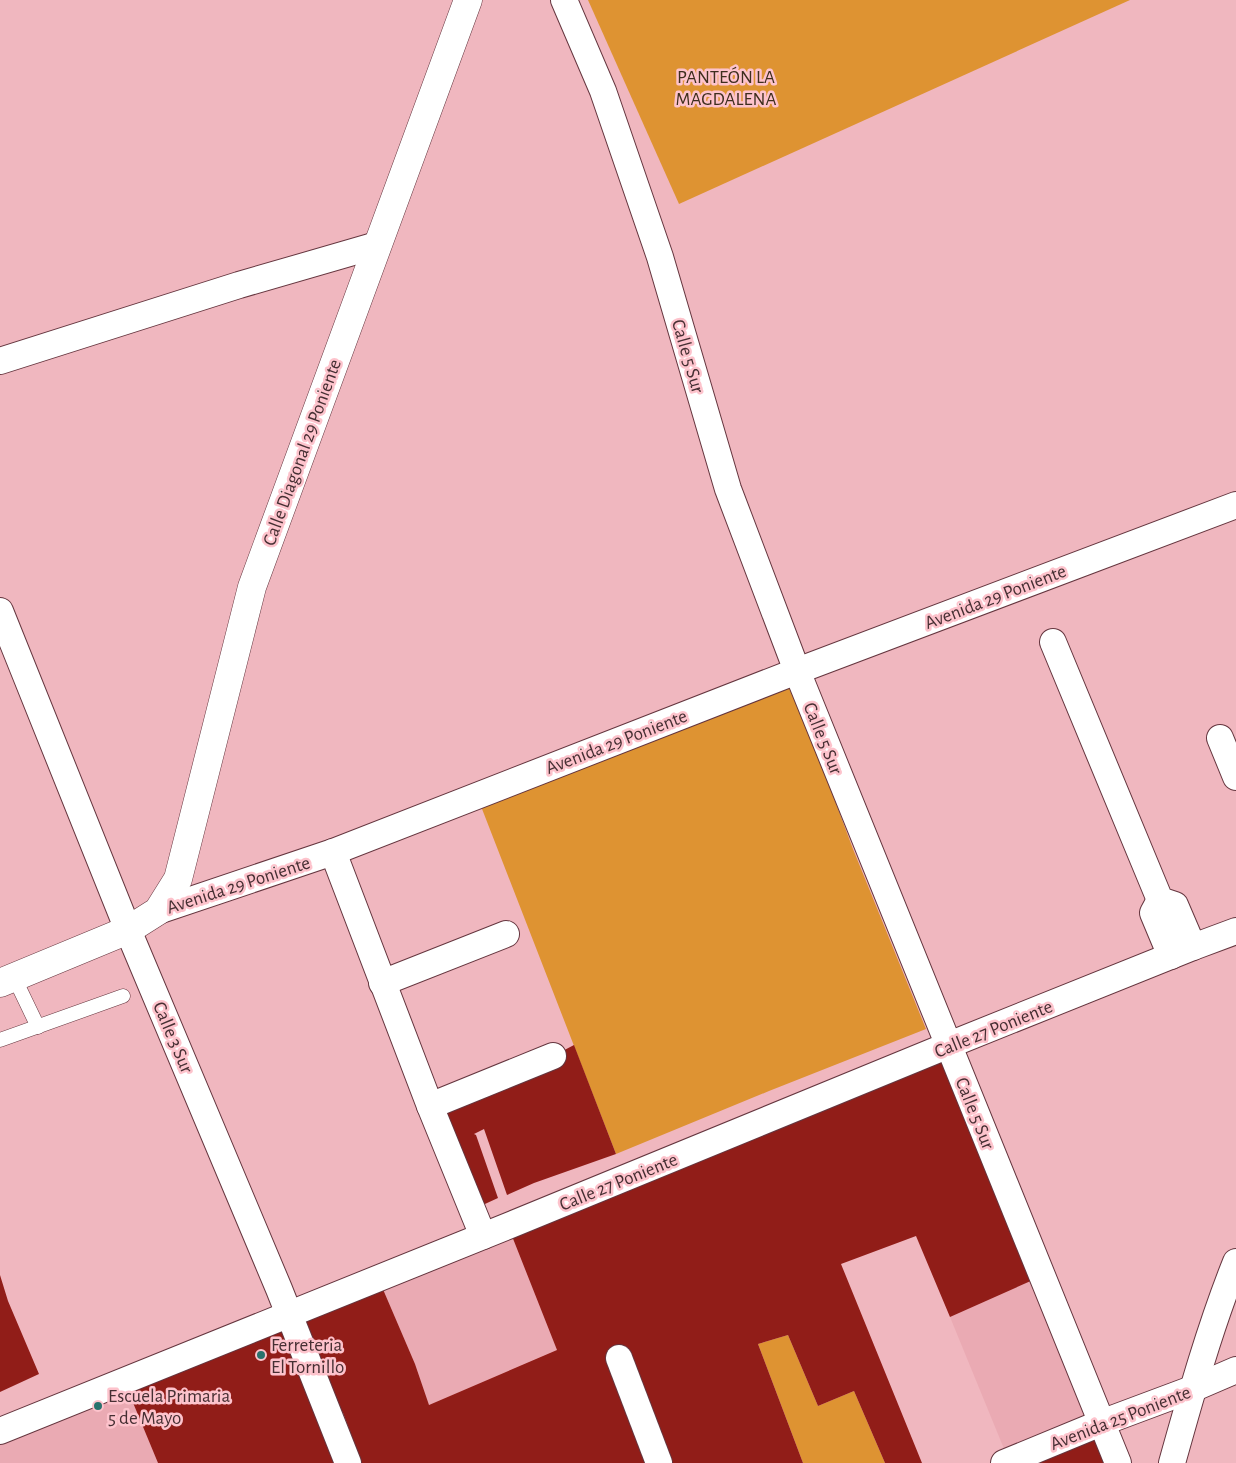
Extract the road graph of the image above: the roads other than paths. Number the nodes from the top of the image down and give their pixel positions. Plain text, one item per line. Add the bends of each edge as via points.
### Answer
1 (468, 0) edge
2 (564, 0) edge
3 (377, 245) junction
4 (0, 361) edge
5 (1236, 505) edge
6 (0, 611) edge
7 (1053, 642) dead end
8 (797, 671) junction
9 (1220, 738) dead end
10 (1236, 777) edge
11 (333, 852) junction
12 (158, 911) junction
13 (128, 930) junction
14 (1236, 931) edge
15 (506, 934) dead end
16 (1182, 951) junction
17 (7, 980) edge
18 (382, 982) junction
19 (122, 996) dead end
20 (38, 1026) junction
21 (0, 1040) edge
22 (949, 1045) junction
23 (553, 1056) dead end
24 (430, 1106) junction
25 (483, 1236) junction
26 (1236, 1262) edge
27 (290, 1314) junction
28 (619, 1358) dead end
29 (1236, 1370) edge
30 (1192, 1389) junction
31 (1101, 1423) junction
32 (0, 1431) edge
33 (348, 1463) edge
34 (659, 1463) edge
35 (1004, 1463) edge
36 (1118, 1463) edge
37 (1172, 1463) edge

1 - 3 street, Calle Diagonal 29 Poniente
2 - 8 street, Calle 5 Sur via 603,91 660,257 728,489
3 - 4 street
3 - 12 street, Calle Diagonal 29 Poniente via 252,587 178,879
5 - 8 street, Avenida 29 Poniente
6 - 13 street, Calle 3 Sur
7 - 16 street via 1160,900 1175,905
8 - 11 street, Avenida 29 Poniente
8 - 22 street, Calle 5 Sur
9 - 10 street
11 - 12 street, Avenida 29 Poniente
11 - 18 street
12 - 13 street, Avenida 29 Poniente
13 - 17 street, Avenida 29 Poniente
13 - 27 street, Calle 3 Sur
14 - 16 street, Calle 27 Poniente
15 - 18 street
16 - 22 street, Calle 27 Poniente
17 - 20 lane
18 - 24 street
19 - 20 lane
20 - 21 lane
22 - 25 street, Calle 27 Poniente
22 - 31 street, Calle 5 Sur
23 - 24 street
24 - 25 street
25 - 27 street, Calle 27 Poniente
26 - 30 street
27 - 32 street, Calle 27 Poniente
27 - 33 street, Calle 3 Sur
28 - 34 street
29 - 30 street, Avenida 25 Poniente
30 - 31 street, Avenida 25 Poniente
30 - 37 street
31 - 35 street, Avenida 25 Poniente
31 - 36 street, Calle 5 Sur

